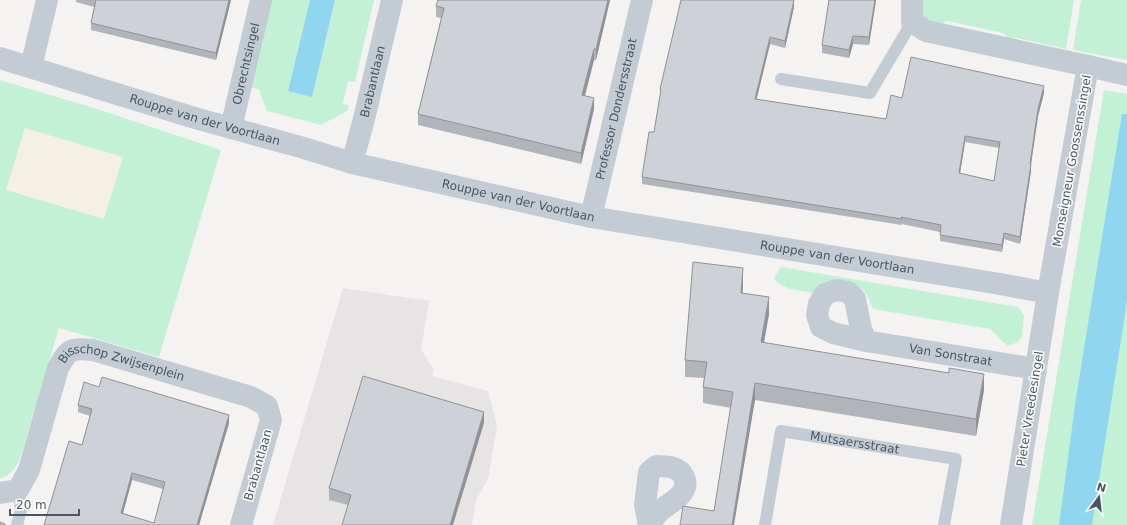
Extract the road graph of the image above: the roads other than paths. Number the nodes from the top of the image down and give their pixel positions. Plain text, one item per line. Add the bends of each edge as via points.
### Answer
1 (47, 0) edge
2 (261, 0) edge
3 (392, 0) edge
4 (642, 0) edge
5 (912, 0) edge
6 (912, 22) junction
7 (0, 58) edge
8 (1088, 66) junction
9 (30, 67) junction
10 (1127, 75) edge
11 (781, 79) dead end
12 (231, 128) junction
13 (352, 163) junction
14 (591, 218) junction
15 (1048, 293) junction
16 (866, 340) dead end
17 (1036, 369) junction
18 (267, 406) joint
19 (9, 492) edge
20 (17, 525) edge
21 (241, 525) edge
22 (765, 525) edge
23 (944, 525) edge
24 (1011, 525) edge

1 - 9 street
2 - 12 street, Obrechtsingel
3 - 13 street, Brabantlaan
4 - 14 street, Professor Dondersstraat
5 - 6 street
6 - 8 street, Monseigneur Goossenssingel via 926,31
6 - 11 lane via 870,93
7 - 9 street, Rouppe van der Voortlaan
8 - 10 street
8 - 15 street, Monseigneur Goossenssingel
9 - 12 street, Rouppe van der Voortlaan
12 - 13 street, Rouppe van der Voortlaan
13 - 14 street, Rouppe van der Voortlaan
14 - 15 street, Rouppe van der Voortlaan
15 - 17 street, Pieter Vreedesingel
16 - 17 street, Van Sonstraat
17 - 24 street, Pieter Vreedesingel
18 - 19 street, Bisschop Zwijsenplein via 251,397 93,350 77,348 66,354 58,368 29,470
18 - 21 street, Brabantlaan via 272,420
19 - 20 lane, Bisschop Zwijsenplein via 21,510
22 - 23 lane, Mutsaersstraat via 781,431 956,458

